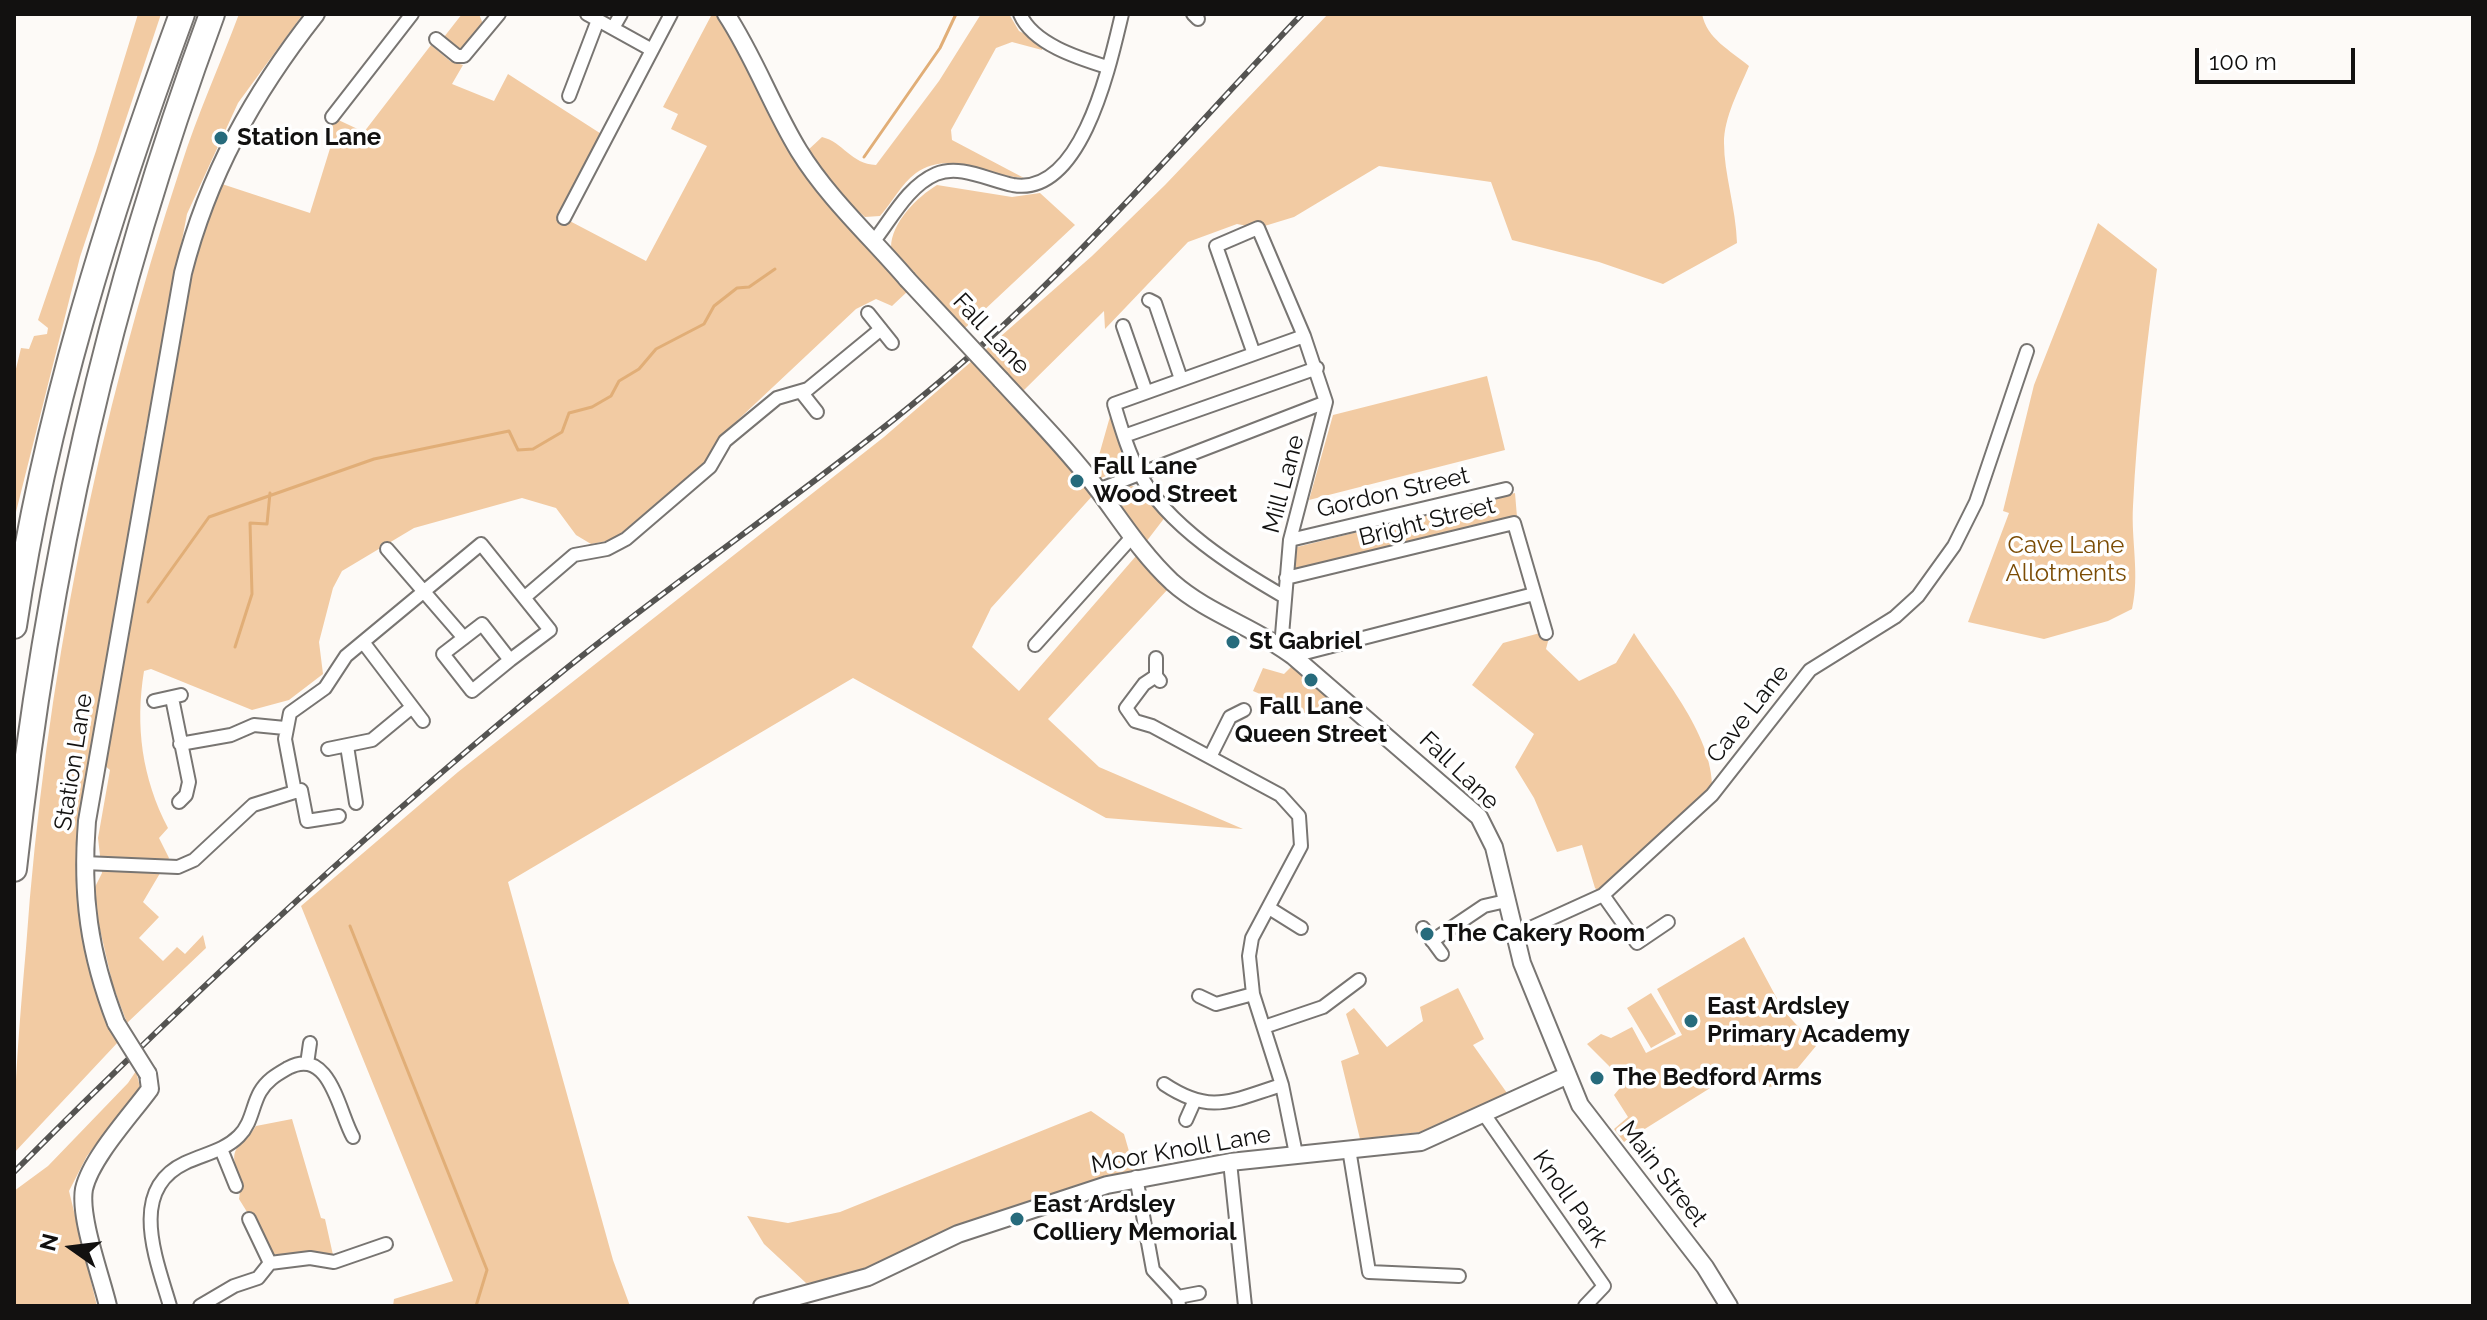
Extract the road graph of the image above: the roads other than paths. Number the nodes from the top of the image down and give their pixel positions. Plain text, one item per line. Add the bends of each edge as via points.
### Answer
1 (182, 14) edge
2 (214, 14) edge
3 (316, 14) edge
4 (412, 14) edge
5 (499, 14) edge
6 (621, 14) edge
7 (671, 14) edge
8 (726, 14) edge
9 (1020, 14) edge
10 (1122, 14) edge
11 (592, 17) edge
12 (613, 28) junction
13 (436, 39) dead end
14 (652, 50) junction
15 (1107, 67) junction
16 (569, 96) dead end
17 (332, 117) dead end
18 (564, 218) dead end
19 (874, 241) junction
20 (1149, 300) dead end
21 (868, 313) dead end
22 (1123, 326) dead end
23 (881, 329) junction
24 (1304, 336) junction
25 (892, 343) dead end
26 (2027, 351) dead end
27 (1254, 354) junction
28 (1317, 368) junction
29 (1181, 379) junction
30 (1146, 392) junction
31 (802, 393) junction
32 (1326, 402) junction
33 (817, 412) dead end
34 (1124, 436) junction
35 (1140, 474) junction
36 (1506, 489) dead end
37 (1098, 490) junction
38 (1132, 537) junction
39 (1290, 540) junction
40 (387, 549) dead end
41 (1286, 578) junction
42 (424, 592) junction
43 (1534, 594) junction
44 (525, 597) junction
45 (1285, 597) junction
46 (14, 626) edge
47 (1546, 633) dead end
48 (464, 638) junction
49 (363, 642) junction
50 (1035, 645) dead end
51 (1287, 652) junction
52 (1156, 658) dead end
53 (510, 660) junction
54 (154, 701) dead end
55 (1218, 706) dead end
56 (412, 707) junction
57 (1244, 710) dead end
58 (1230, 717) junction
59 (423, 721) dead end
60 (285, 728) junction
61 (180, 744) junction
62 (347, 746) junction
63 (328, 749) dead end
64 (1210, 757) junction
65 (298, 791) junction
66 (179, 803) dead end
67 (356, 803) dead end
68 (339, 816) dead end
69 (84, 863) junction
70 (14, 869) edge
71 (1603, 895) junction
72 (1506, 901) junction
73 (1269, 908) junction
74 (1668, 922) dead end
75 (1301, 928) dead end
76 (1423, 928) dead end
77 (1515, 935) junction
78 (1432, 941) junction
79 (1442, 954) dead end
80 (1359, 980) dead end
81 (1253, 994) junction
82 (1199, 996) dead end
83 (1264, 1027) junction
84 (310, 1043) dead end
85 (307, 1064) junction
86 (1566, 1076) junction
87 (1164, 1084) dead end
88 (1282, 1085) junction
89 (1194, 1102) junction
90 (1484, 1114) junction
91 (1186, 1120) dead end
92 (353, 1137) dead end
93 (221, 1149) junction
94 (1349, 1149) junction
95 (1296, 1154) junction
96 (1230, 1162) junction
97 (1136, 1177) junction
98 (236, 1186) dead end
99 (249, 1219) dead end
100 (386, 1244) dead end
101 (270, 1263) junction
102 (1459, 1276) dead end
103 (1199, 1293) dead end
104 (1178, 1301) edge
105 (206, 1305) edge
106 (108, 1306) edge
107 (170, 1306) edge
108 (762, 1306) edge
109 (1245, 1306) edge
110 (1585, 1306) edge
111 (1729, 1306) edge

1 - 46 highway via 122,183 88,299 59,406
2 - 70 highway via 161,154 86,420 43,638
3 - 69 street, Station Lane via 245,115 195,224 140,511
4 - 17 street
5 - 13 street via 464,56
6 - 12 street
7 - 14 street
8 - 19 street, Fall Lane via 798,150
9 - 15 street via 1039,37
10 - 15 street
11 - 12 street
11 - 16 street
12 - 14 street
14 - 18 street
15 - 19 street via 1083,133 1045,182 1016,185 955,170 939,172 913,188
19 - 37 street, Fall Lane, bridge
20 - 29 street via 1155,303
21 - 23 street
22 - 30 street
23 - 25 street
23 - 31 street
24 - 27 street
24 - 27 street, Mill Lane via 1258,228 1216,246
24 - 28 street, Mill Lane
26 - 71 street, Cave Lane via 1976,502 1954,546 1918,596 1895,617 1810,670 1712,795
27 - 29 street
28 - 32 street, Mill Lane
28 - 34 street
29 - 30 street
30 - 34 street via 1114,404
31 - 33 street
31 - 44 street via 777,398 725,441 710,467 626,539 574,555
32 - 35 street
32 - 39 street, Mill Lane
34 - 35 street
35 - 37 street
35 - 45 street via 1170,511 1214,551
36 - 39 street, Gordon Street
37 - 38 street, Fall Lane
38 - 50 street
38 - 51 street, Fall Lane via 1190,596
39 - 41 street, Mill Lane
40 - 42 street
41 - 43 street, Bright Street via 1514,523
41 - 45 street, Mill Lane
42 - 44 street via 481,544
42 - 48 street
42 - 49 street
43 - 47 street, Bright Street
43 - 51 street
44 - 53 street via 550,630
45 - 51 street, Mill Lane
48 - 53 street via 482,624
48 - 53 street via 443,654 472,691
49 - 56 street
49 - 60 street via 346,656 325,688 297,706
51 - 72 street, Fall Lane via 1479,817 1494,847
52 - 64 street via 1158,679 1144,684 1121,707 1135,721
54 - 61 street via 176,696
55 - 58 street
56 - 59 street
56 - 62 street via 372,740
57 - 58 street
58 - 64 street
60 - 61 street via 254,725
60 - 65 street
61 - 66 street via 189,782
62 - 63 street
62 - 67 street
64 - 73 street via 1280,795 1299,816 1301,846
65 - 68 street via 307,821
65 - 69 street via 253,805 194,860 178,867
69 - 106 street, Station Lane, bridge via 87,927 100,983 116,1023 148,1074 150,1089 92,1169 84,1190
71 - 74 street via 1637,943
71 - 77 street, Cave Lane
72 - 77 street, Fall Lane
72 - 78 street via 1484,906
73 - 75 street
73 - 81 street via 1252,938
76 - 78 street
77 - 86 street, Main Street
78 - 79 street
80 - 83 street via 1342,1002
81 - 82 street via 1216,1004
81 - 83 street
83 - 88 street
84 - 85 street
85 - 92 street via 328,1078
85 - 93 street via 266,1082 245,1130
86 - 90 street, Moor Knoll Lane
86 - 111 street, Main Street via 1580,1105
87 - 89 street
88 - 89 street via 1223,1103
88 - 95 street
89 - 91 street
90 - 94 street, Moor Knoll Lane via 1421,1142
90 - 110 street, Knoll Park via 1604,1286
93 - 98 street
93 - 107 street via 174,1169 156,1192 149,1233
94 - 95 street, Moor Knoll Lane
94 - 102 street via 1369,1272
95 - 96 street, Moor Knoll Lane
96 - 97 street, Moor Knoll Lane
96 - 109 street
97 - 104 street via 1153,1270
97 - 108 street, Moor Knoll Lane via 958,1234 856,1281
99 - 101 street
100 - 101 street via 334,1262 310,1258
101 - 105 street via 258,1278
103 - 104 street

